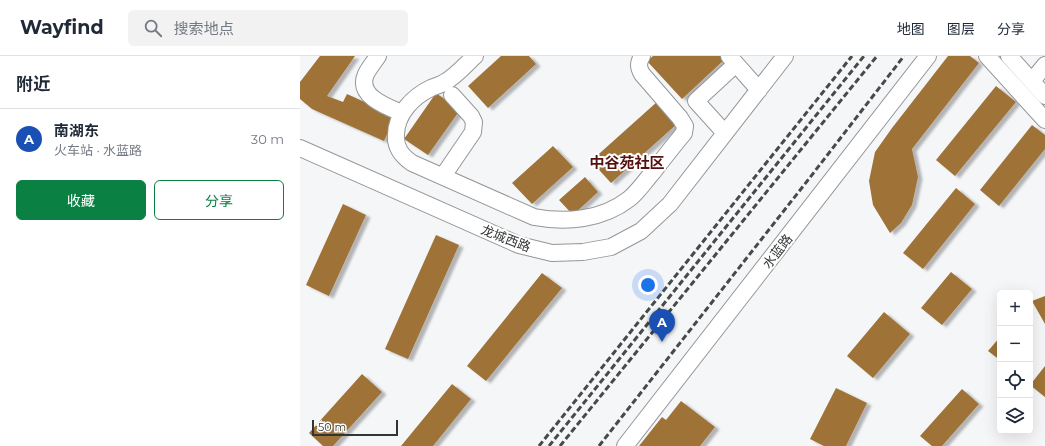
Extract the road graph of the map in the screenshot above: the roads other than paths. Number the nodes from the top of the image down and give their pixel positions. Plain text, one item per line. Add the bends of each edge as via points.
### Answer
1 (378, 56) edge
2 (475, 56) edge
3 (642, 56) edge
4 (785, 56) edge
5 (928, 56) edge
6 (987, 56) edge
7 (1010, 56) edge
8 (733, 60) edge
9 (1045, 65) edge
10 (1032, 81) junction
11 (758, 90) junction
12 (452, 95) dead end
13 (1045, 96) edge
14 (402, 113) junction
15 (1045, 120) edge
16 (724, 132) junction
17 (300, 148) edge
18 (443, 176) junction
19 (625, 446) edge

1 - 14 street via 365,75 365,86 369,95 377,102
2 - 14 street via 446,82 429,89 413,101
3 - 18 street via 638,68 680,118 685,126 684,133 639,189 616,207 591,217 546,220
4 - 11 street, 龙城西路
5 - 19 street, 水蓝路
6 - 15 street
7 - 10 street
8 - 11 street
8 - 16 street via 696,101
9 - 10 street
10 - 13 street
11 - 16 street, 龙城西路
12 - 18 street via 471,116 474,122 473,132
14 - 18 street via 396,127 398,149 408,160
16 - 17 street, 龙城西路 via 670,204 641,231 611,247 583,252 552,253 519,245

